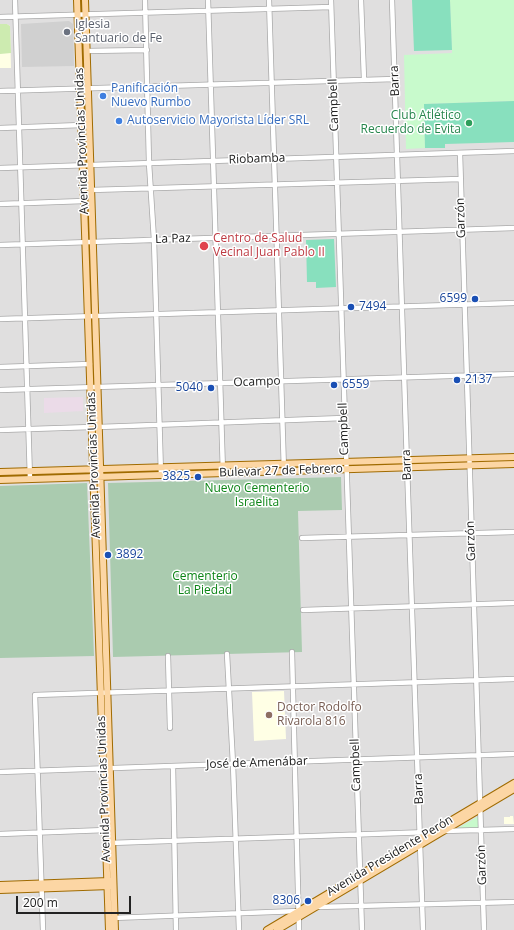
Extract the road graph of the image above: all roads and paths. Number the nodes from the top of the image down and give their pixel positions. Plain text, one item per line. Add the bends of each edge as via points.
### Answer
1 (15, 0) edge
2 (77, 0) edge
3 (85, 0) edge
4 (145, 0) edge
5 (208, 0) edge
6 (269, 0) edge
7 (331, 0) edge
8 (362, 0) edge
9 (392, 0) edge
10 (331, 7) junction
11 (269, 9) junction
12 (208, 11) junction
13 (146, 13) junction
14 (78, 15) junction
15 (86, 15) junction
16 (0, 17) edge
17 (16, 17) junction
18 (147, 50) junction
19 (87, 51) junction
20 (395, 78) junction
21 (333, 80) junction
22 (364, 80) junction
23 (271, 82) junction
24 (210, 84) junction
25 (148, 86) junction
26 (80, 88) junction
27 (88, 88) junction
28 (18, 90) junction
29 (0, 91) edge
30 (82, 126) junction
31 (19, 127) junction
32 (0, 128) edge
33 (514, 151) edge
34 (460, 153) junction
35 (397, 155) junction
36 (336, 157) junction
37 (274, 159) junction
38 (213, 161) junction
39 (150, 163) junction
40 (83, 165) junction
41 (90, 165) junction
42 (20, 167) junction
43 (0, 168) edge
44 (460, 179) junction
45 (398, 181) junction
46 (336, 183) junction
47 (274, 185) junction
48 (214, 186) junction
49 (151, 188) junction
50 (91, 190) junction
51 (84, 201) junction
52 (22, 203) junction
53 (0, 204) edge
54 (514, 228) edge
55 (462, 229) junction
56 (400, 232) junction
57 (338, 234) junction
58 (276, 236) junction
59 (215, 238) junction
60 (154, 240) junction
61 (86, 242) junction
62 (93, 242) junction
63 (0, 244) edge
64 (23, 244) junction
65 (514, 304) edge
66 (464, 305) junction
67 (402, 307) junction
68 (340, 309) junction
69 (278, 311) junction
70 (218, 312) junction
71 (156, 314) junction
72 (92, 316) junction
73 (25, 318) junction
74 (0, 319) edge
75 (90, 364) junction
76 (27, 366) junction
77 (0, 367) edge
78 (514, 374) edge
79 (466, 376) junction
80 (404, 378) junction
81 (343, 380) junction
82 (281, 382) junction
83 (220, 383) junction
84 (158, 385) junction
85 (94, 387) junction
86 (27, 389) junction
87 (0, 390) edge
88 (344, 418) junction
89 (282, 421) junction
90 (221, 423) junction
91 (159, 425) junction
92 (95, 427) junction
93 (29, 429) junction
94 (0, 430) edge
95 (514, 456) edge
96 (468, 458) junction
97 (407, 460) junction
98 (345, 461) junction
99 (284, 463) junction
100 (514, 464) edge
101 (223, 465) junction
102 (468, 466) junction
103 (160, 467) junction
104 (407, 468) junction
105 (97, 469) junction
106 (346, 469) junction
107 (30, 471) junction
108 (284, 471) junction
109 (0, 472) edge
110 (223, 473) junction
111 (161, 475) junction
112 (97, 477) junction
113 (30, 479) junction
114 (0, 480) edge
115 (514, 532) edge
116 (471, 533) junction
117 (410, 535) junction
118 (348, 537) junction
119 (302, 538) dead end
120 (514, 603) edge
121 (473, 605) junction
122 (412, 607) junction
123 (350, 609) junction
124 (302, 610) dead end
125 (292, 652) dead end
126 (228, 654) dead end
127 (168, 656) dead end
128 (514, 679) edge
129 (476, 680) junction
130 (415, 682) junction
131 (353, 684) junction
132 (293, 686) junction
133 (229, 688) junction
134 (169, 690) junction
135 (105, 692) junction
136 (170, 728) dead end
137 (514, 754) edge
138 (478, 755) junction
139 (417, 757) junction
140 (356, 759) junction
141 (295, 761) junction
142 (233, 764) junction
143 (173, 766) junction
144 (107, 768) junction
145 (37, 771) junction
146 (0, 772) edge
147 (514, 783) edge
148 (514, 788) edge
149 (480, 805) junction
150 (514, 829) edge
151 (106, 830) junction
152 (481, 830) junction
153 (443, 831) junction
154 (39, 832) junction
155 (0, 834) edge
156 (359, 834) junction
157 (297, 836) junction
158 (236, 838) junction
159 (420, 838) junction
160 (174, 840) junction
161 (109, 843) junction
162 (360, 877) junction
163 (110, 884) junction
164 (0, 885) edge
165 (41, 886) junction
166 (0, 890) edge
167 (514, 902) edge
168 (483, 903) junction
169 (422, 904) junction
170 (361, 906) junction
171 (316, 907) junction
172 (238, 913) junction
173 (299, 914) junction
174 (175, 915) junction
175 (112, 918) junction
176 (43, 930) edge
177 (109, 930) edge
178 (115, 930) edge
179 (176, 930) edge
180 (239, 930) edge
181 (267, 930) edge
182 (277, 930) edge
183 (299, 930) edge
184 (362, 930) edge
185 (423, 930) edge
186 (484, 930) edge

1 - 17 street
2 - 14 main road, Avenida Provincias Unidas
3 - 15 main road, Avenida Provincias Unidas
4 - 13 street
5 - 12 street
6 - 11 street
7 - 10 street, Campbell
8 - 22 street
9 - 20 street, Barra
10 - 11 street
10 - 21 street, Campbell
11 - 12 street
11 - 23 street
12 - 13 street
12 - 24 street
13 - 15 street
13 - 18 street
14 - 15 street
14 - 17 street
14 - 26 main road, Avenida Provincias Unidas
15 - 19 main road, Avenida Provincias Unidas
16 - 17 street
17 - 28 street
18 - 19 street
18 - 25 street
19 - 27 main road, Avenida Provincias Unidas
20 - 22 street
20 - 35 street, Barra
21 - 22 street
21 - 23 street
21 - 36 street, Campbell
23 - 24 street
23 - 37 street
24 - 25 street
24 - 38 street
25 - 27 street
25 - 39 street
26 - 27 street
26 - 28 street
26 - 30 main road, Avenida Provincias Unidas
27 - 41 main road, Avenida Provincias Unidas
28 - 29 street
28 - 31 street
30 - 31 street
30 - 40 main road, Avenida Provincias Unidas
31 - 32 street
31 - 42 street
33 - 34 street, Riobamba
34 - 35 street, Riobamba
34 - 44 street, Garzón
35 - 36 street, Riobamba
35 - 45 street, Barra
36 - 37 street, Riobamba
36 - 46 street, Campbell
37 - 38 street, Riobamba
37 - 47 street
38 - 39 street, Riobamba
38 - 48 street
39 - 41 street, Riobamba
39 - 49 street
40 - 41 street, Riobamba
40 - 42 street, Riobamba
40 - 51 main road, Avenida Provincias Unidas
41 - 50 main road, Avenida Provincias Unidas
42 - 43 street, Riobamba
42 - 52 street
44 - 45 street
44 - 55 street, Garzón
45 - 46 street
45 - 56 street, Barra
46 - 47 street
46 - 57 street, Campbell
47 - 48 street
47 - 58 street
48 - 49 street
48 - 59 street
49 - 50 street
49 - 60 street
50 - 62 main road, Avenida Provincias Unidas
51 - 52 street
51 - 61 main road, Avenida Provincias Unidas
52 - 53 street
52 - 64 street
54 - 55 street, La Paz
55 - 56 street, La Paz
55 - 66 street, Garzón
56 - 57 street, La Paz
56 - 67 street, Barra
57 - 58 street, La Paz
57 - 68 street, Campbell
58 - 59 street, La Paz
58 - 69 street
59 - 60 street, La Paz
59 - 70 street
60 - 62 street, La Paz
60 - 71 street
61 - 62 street, La Paz
61 - 64 street, La Paz
61 - 72 main road, Avenida Provincias Unidas
62 - 72 main road, Avenida Provincias Unidas
63 - 64 street, La Paz
64 - 73 street
65 - 66 street
66 - 67 street
66 - 79 street, Garzón
67 - 68 street
67 - 80 street, Barra
68 - 69 street
68 - 81 street, Campbell
69 - 70 street
69 - 82 street
70 - 71 street
70 - 83 street
71 - 72 street
71 - 84 street
72 - 73 street
72 - 75 main road, Avenida Provincias Unidas
72 - 85 main road, Avenida Provincias Unidas
73 - 74 street
73 - 76 street
75 - 76 street
75 - 85 main road, Avenida Provincias Unidas
76 - 77 street
76 - 86 street
78 - 79 street, Ocampo
79 - 80 street, Ocampo
79 - 96 street, Garzón
80 - 81 street, Ocampo
80 - 97 street, Barra
81 - 82 street, Ocampo
81 - 88 street, Campbell
82 - 83 street, Ocampo
82 - 89 street
83 - 84 street, Ocampo
83 - 90 street
84 - 85 street, Ocampo
84 - 91 street
85 - 86 street, Ocampo
85 - 92 main road, Avenida Provincias Unidas
86 - 87 street, Ocampo
86 - 93 street
88 - 89 street
88 - 98 street, Campbell
89 - 90 street
89 - 99 street
90 - 91 street
90 - 101 street
91 - 92 street
91 - 103 street
92 - 93 street
92 - 105 main road, Avenida Provincias Unidas
93 - 94 street
93 - 107 street
95 - 96 main road, Bulevar 27 de Febrero
96 - 97 main road, Bulevar 27 de Febrero
96 - 102 street, Garzón
97 - 98 main road, Bulevar 27 de Febrero
97 - 104 street, Barra
98 - 99 main road, Bulevar 27 de Febrero
98 - 106 street, Campbell
99 - 101 main road, Bulevar 27 de Febrero
99 - 108 street
100 - 102 main road, Bulevar 27 de Febrero
101 - 103 main road, Bulevar 27 de Febrero
101 - 110 street
102 - 104 main road, Bulevar 27 de Febrero
102 - 116 street, Garzón
103 - 105 main road, Bulevar 27 de Febrero
103 - 111 street
104 - 106 main road, Bulevar 27 de Febrero
104 - 117 street, Barra
105 - 107 main road, Bulevar 27 de Febrero
105 - 112 main road, Avenida Provincias Unidas
106 - 108 main road, Bulevar 27 de Febrero
106 - 118 street, Campbell
107 - 109 main road, Bulevar 27 de Febrero
107 - 113 street
108 - 110 main road, Bulevar 27 de Febrero
110 - 111 main road, Bulevar 27 de Febrero
111 - 112 main road, Bulevar 27 de Febrero
112 - 113 main road, Bulevar 27 de Febrero
112 - 135 main road, Avenida Provincias Unidas
113 - 114 main road, Bulevar 27 de Febrero
115 - 116 street
116 - 117 street
116 - 121 street, Garzón
117 - 118 street
117 - 122 street, Barra
118 - 119 street
118 - 123 street, Campbell
120 - 121 street
121 - 122 street
121 - 129 street, Garzón
122 - 123 street
122 - 130 street, Barra
123 - 124 street
123 - 131 street, Campbell
125 - 132 street
126 - 133 street
127 - 134 street
128 - 129 street
129 - 130 street
129 - 138 street, Garzón
130 - 131 street
130 - 139 street, Barra
131 - 132 street
131 - 140 street, Campbell
132 - 133 street
132 - 141 street
133 - 134 street
133 - 142 street
134 - 135 street
134 - 136 street
135 - 144 main road, Avenida Provincias Unidas
135 - 145 street via 35,695
137 - 138 street, José de Amenábar
138 - 139 street, José de Amenábar
138 - 149 street, Garzón
139 - 140 street, José de Amenábar
139 - 159 street, Barra
140 - 141 street, José de Amenábar
140 - 156 street, Campbell
141 - 142 street, José de Amenábar
141 - 157 street
142 - 143 street, José de Amenábar
142 - 158 street
143 - 144 street, José de Amenábar
143 - 160 street
144 - 145 street, José de Amenábar
144 - 151 main road, Avenida Provincias Unidas
144 - 161 main road, Avenida Provincias Unidas
145 - 146 street, José de Amenábar
145 - 154 street
147 - 149 main road, Avenida Presidente Perón
148 - 149 main road, Avenida Presidente Perón
149 - 152 street, Garzón
149 - 153 main road, Avenida Presidente Perón
149 - 159 main road, Avenida Presidente Perón
150 - 152 street
151 - 154 street
151 - 161 main road, Avenida Provincias Unidas
152 - 153 street
152 - 168 street, Garzón
153 - 159 main road, Avenida Presidente Perón
154 - 155 street
154 - 165 street
156 - 157 street
156 - 159 street
156 - 162 street, Campbell
157 - 158 street
157 - 173 street
158 - 160 street
158 - 172 street
159 - 162 main road, Avenida Presidente Perón
159 - 169 street, Barra
160 - 161 street
160 - 174 street
161 - 163 main road, Avenida Provincias Unidas
162 - 170 street, Campbell
162 - 171 main road, Avenida Presidente Perón
162 - 173 main road, Avenida Presidente Perón
163 - 165 main road
163 - 175 main road, Avenida Provincias Unidas
164 - 165 main road
165 - 166 main road
165 - 176 street
167 - 168 street
168 - 169 street
168 - 186 street, Garzón
169 - 170 street
169 - 185 street, Barra
170 - 171 street
170 - 184 street, Campbell
171 - 173 main road, Avenida Presidente Perón
172 - 173 street
172 - 174 street
172 - 180 street
173 - 181 main road, Avenida Presidente Perón
173 - 182 main road, Avenida Presidente Perón
173 - 183 street
174 - 175 street
174 - 179 street
175 - 177 main road, Avenida Provincias Unidas
175 - 178 main road, Avenida Provincias Unidas

